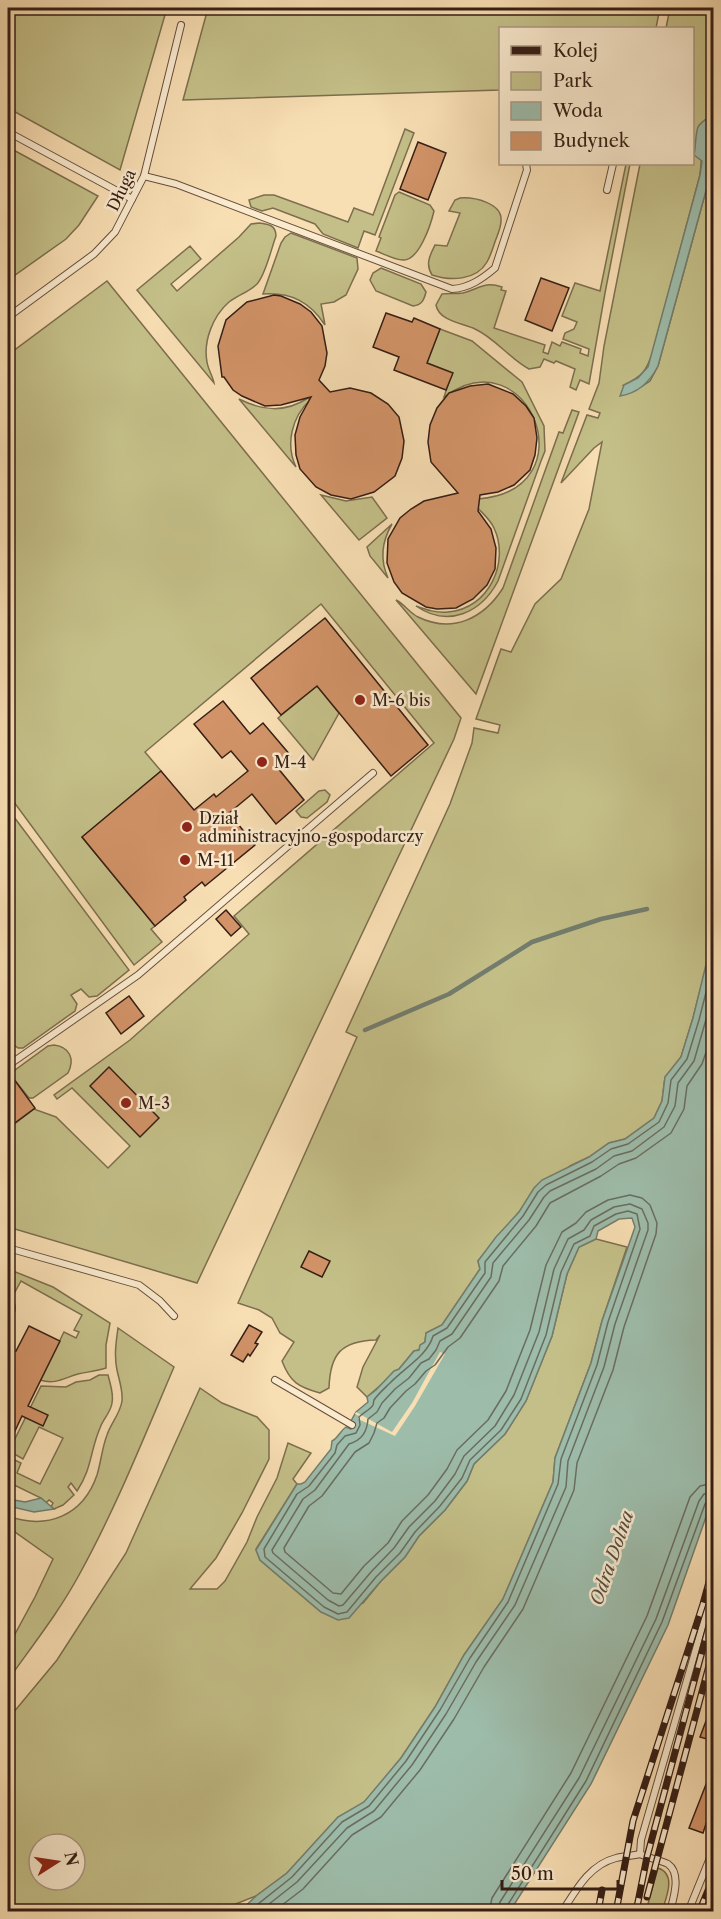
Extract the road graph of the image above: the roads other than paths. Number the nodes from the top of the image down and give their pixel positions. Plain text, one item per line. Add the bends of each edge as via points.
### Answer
1 (182, 25) dead end
2 (8, 132) edge
3 (526, 165) edge
4 (614, 165) edge
5 (144, 176) junction
6 (607, 190) dead end
7 (132, 199) junction
8 (8, 317) edge
9 (373, 773) dead end
10 (8, 1055) edge
11 (8, 1248) edge
12 (8, 1297) edge
13 (174, 1316) dead end
14 (8, 1318) edge
15 (275, 1380) dead end
16 (352, 1425) dead end
17 (714, 1586) edge
18 (714, 1848) edge
19 (640, 1854) junction
20 (562, 1911) edge
21 (670, 1911) edge
22 (688, 1911) edge

1 - 5 lane, Długa
2 - 7 lane
3 - 5 lane via 495,268 484,278 452,289 176,184
4 - 6 lane
5 - 7 lane, Długa
7 - 8 lane, Długa via 115,232 94,254
9 - 10 lane via 138,975 12,1063
11 - 13 lane via 140,1285
12 - 14 lane via 12,1307
15 - 16 lane
17 - 19 lane via 648,1811
18 - 22 lane
19 - 20 lane via 615,1858 592,1870
19 - 21 lane via 674,1871 676,1884

